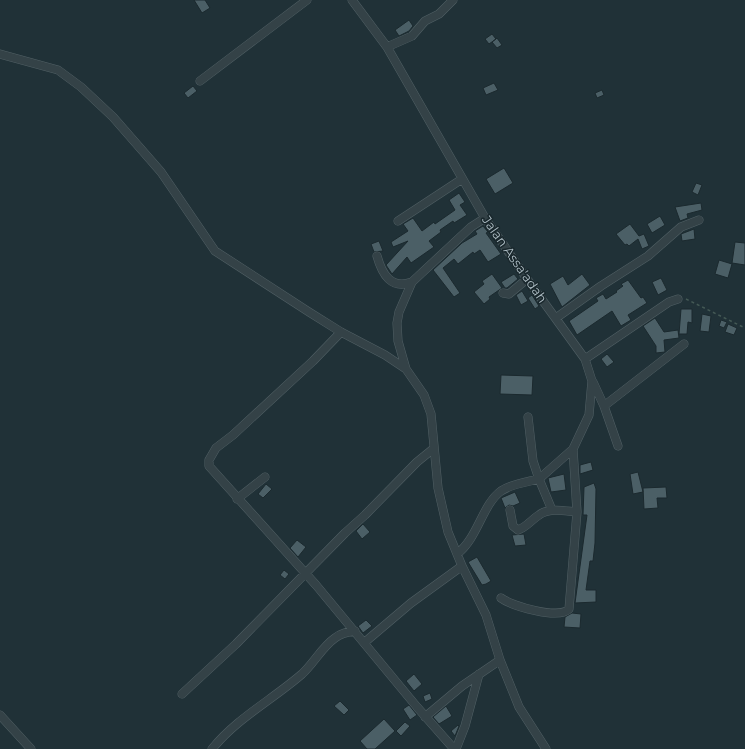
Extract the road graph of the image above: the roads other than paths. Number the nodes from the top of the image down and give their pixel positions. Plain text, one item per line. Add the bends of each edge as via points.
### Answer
1 (307, 0) edge
2 (352, 0) edge
3 (453, 0) edge
4 (387, 47) junction
5 (0, 54) edge
6 (200, 81) dead end
7 (462, 179) junction
8 (485, 218) junction
9 (699, 220) dead end
10 (398, 221) dead end
11 (377, 256) dead end
12 (527, 279) junction
13 (412, 282) junction
14 (503, 293) dead end
15 (678, 298) road end
16 (556, 318) junction
17 (341, 332) junction
18 (684, 344) dead end
19 (585, 359) junction
20 (406, 370) junction
21 (592, 381) junction
22 (604, 406) junction
23 (528, 417) dead end
24 (618, 446) dead end
25 (433, 448) junction
26 (573, 449) junction
27 (265, 477) dead end
28 (539, 479) junction
29 (237, 499) junction
30 (510, 510) dead end
31 (552, 510) junction
32 (577, 512) junction
33 (458, 554) junction
34 (462, 566) junction
35 (306, 574) junction
36 (501, 598) dead end
37 (355, 631) junction
38 (365, 642) junction
39 (500, 660) junction
40 (479, 674) junction
41 (182, 694) dead end
42 (0, 715) edge
43 (425, 717) junction
44 (31, 749) edge
45 (212, 749) edge
46 (455, 749) edge
47 (546, 749) edge

1 - 6 street
2 - 4 street, Jalan Assa'adah
3 - 4 street via 439,14 425,21 412,36
4 - 7 street, Jalan Assa'adah
5 - 17 street via 58,70 81,87 113,116 161,172 215,251
7 - 8 street, Jalan Assa'adah
7 - 10 street
8 - 12 street, Jalan Assa'adah
8 - 13 street via 471,227
9 - 16 street via 681,227 648,256
11 - 13 street via 380,266 395,284 402,286
12 - 14 street via 509,294
12 - 16 street, Jalan Assa'adah
13 - 20 street via 397,323 398,341
15 - 19 street
16 - 19 street, Jalan Assa'adah
17 - 20 street via 385,354
17 - 29 street via 212,453 209,460 211,471
18 - 22 street
19 - 21 street, Jalan Assa'adah
20 - 25 street via 424,395 432,414
21 - 22 street
21 - 26 street via 589,415
22 - 24 street
23 - 28 street via 533,461
25 - 33 street via 438,488 447,525
25 - 35 street
26 - 28 street
26 - 32 street
27 - 29 street
28 - 31 street
28 - 33 street via 502,491 492,501 467,545
29 - 35 street
30 - 31 street via 513,526 518,530 540,514
31 - 32 street
32 - 36 street via 569,609 564,612 527,609
33 - 34 street
34 - 38 street via 411,603
34 - 39 street via 485,610
35 - 37 street
35 - 41 street
37 - 38 street
37 - 45 street via 334,638 311,666 291,684 230,728
38 - 43 street
39 - 40 street
39 - 47 street via 519,707
40 - 43 street
40 - 46 street via 465,726
42 - 44 street
43 - 46 street

